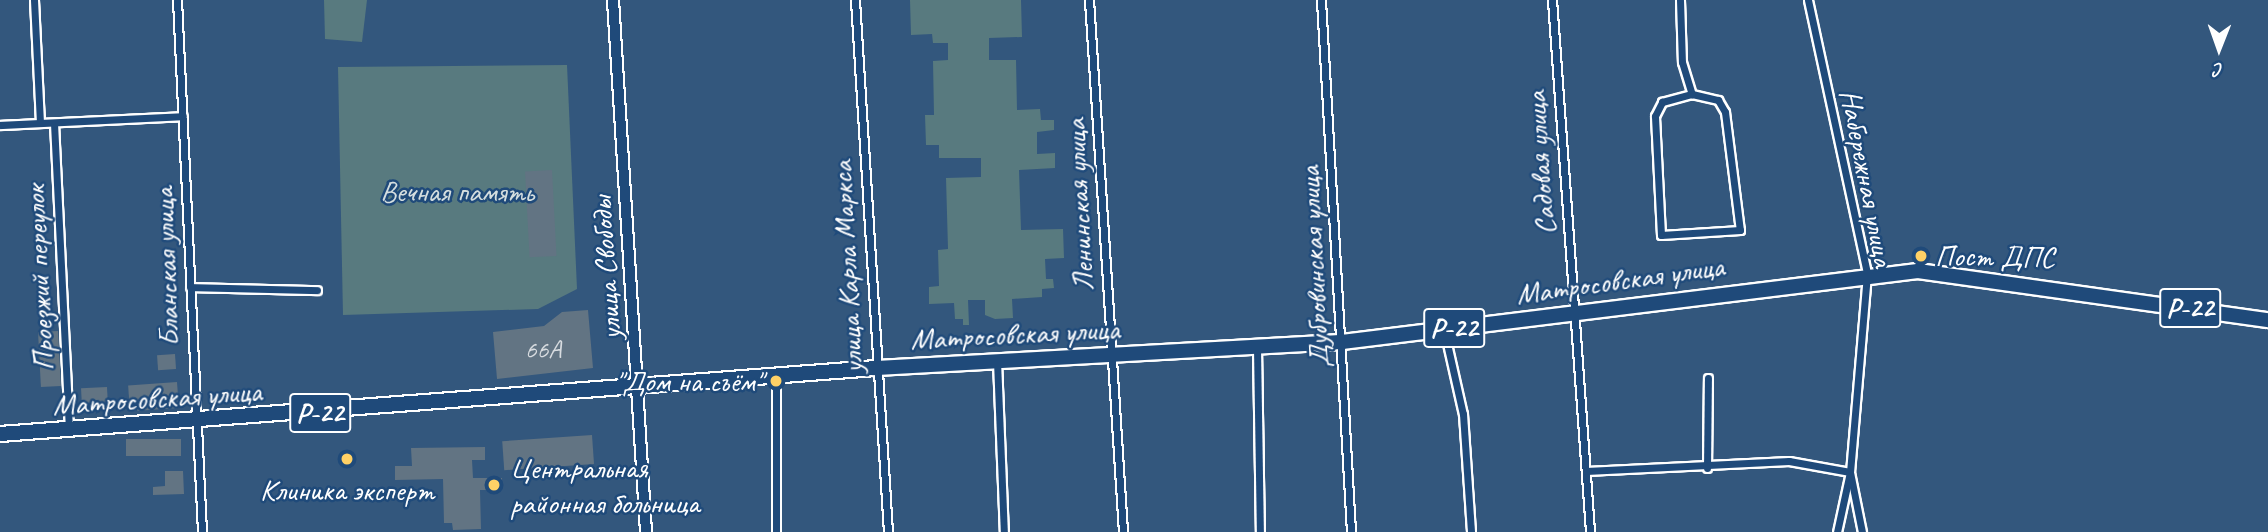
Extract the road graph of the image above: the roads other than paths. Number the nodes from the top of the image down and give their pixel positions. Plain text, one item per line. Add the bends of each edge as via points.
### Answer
1 (34, 0) edge
2 (177, 0) edge
3 (613, 0) edge
4 (855, 0) edge
5 (1089, 0) edge
6 (1321, 0) edge
7 (1552, 0) edge
8 (1679, 0) edge
9 (1808, 0) edge
10 (1692, 94) junction
11 (183, 116) junction
12 (40, 123) junction
13 (54, 123) junction
14 (0, 125) edge
15 (1867, 274) junction
16 (190, 287) junction
17 (317, 290) dead end
18 (1572, 312) junction
19 (2268, 320) edge
20 (1444, 330) junction
21 (1342, 342) junction
22 (1257, 348) junction
23 (1111, 354) junction
24 (997, 361) junction
25 (875, 368) junction
26 (776, 376) junction
27 (1708, 378) dead end
28 (639, 389) junction
29 (195, 422) junction
30 (69, 430) junction
31 (0, 434) edge
32 (1707, 468) junction
33 (1586, 471) junction
34 (1850, 472) junction
35 (202, 532) edge
36 (646, 532) edge
37 (776, 532) edge
38 (888, 532) edge
39 (1004, 532) edge
40 (1123, 532) edge
41 (1260, 532) edge
42 (1351, 532) edge
43 (1471, 532) edge
44 (1590, 532) edge
45 (1837, 532) edge
46 (1861, 532) edge

1 - 12 street
2 - 11 street, Бланская улица
3 - 28 main road, улица Свободы
4 - 25 street, улица Карла Маркса
5 - 23 street, Ленинская улица
6 - 21 street, Дубровинская улица
7 - 18 street, Садовая улица
8 - 10 street via 1682,62
9 - 15 street, Набережная улица
10 - 10 street via 1718,100 1725,112 1740,230 1661,235 1655,116 1662,102
11 - 13 street
11 - 16 street, Бланская улица
12 - 13 street
12 - 14 street
13 - 30 street, Проезжий переулок
15 - 18 highway, Матросовская улица / Р-22
15 - 19 highway, Матросовская улица / Р-22 via 1918,271 2031,283
15 - 34 street, Набережная улица
16 - 17 street
16 - 29 street, Бланская улица
18 - 20 highway, Матросовская улица / Р-22
18 - 33 street, Садовая улица
20 - 21 highway, Матросовская улица / Р-22
20 - 43 street via 1463,415
21 - 22 highway, Матросовская улица / Р-22
21 - 42 street, Дубровинская улица
22 - 23 highway, Матросовская улица / Р-22
22 - 41 street
23 - 24 highway, Матросовская улица / Р-22
23 - 40 street, Ленинская улица
24 - 25 highway, Матросовская улица / Р-22
24 - 39 street
25 - 26 highway, Матросовская улица / Р-22
25 - 38 street, улица Карла Маркса
26 - 28 highway, Матросовская улица / Р-22
26 - 37 street
27 - 32 street
28 - 29 highway, Матросовская улица / Р-22
28 - 36 main road, улица Свободы
29 - 30 highway, Матросовская улица / Р-22
29 - 35 street, Бланская улица
30 - 31 highway, Матросовская улица / Р-22
32 - 33 street
32 - 34 street via 1789,461
33 - 44 street, Садовая улица
34 - 45 street, Набережная улица
34 - 46 street

